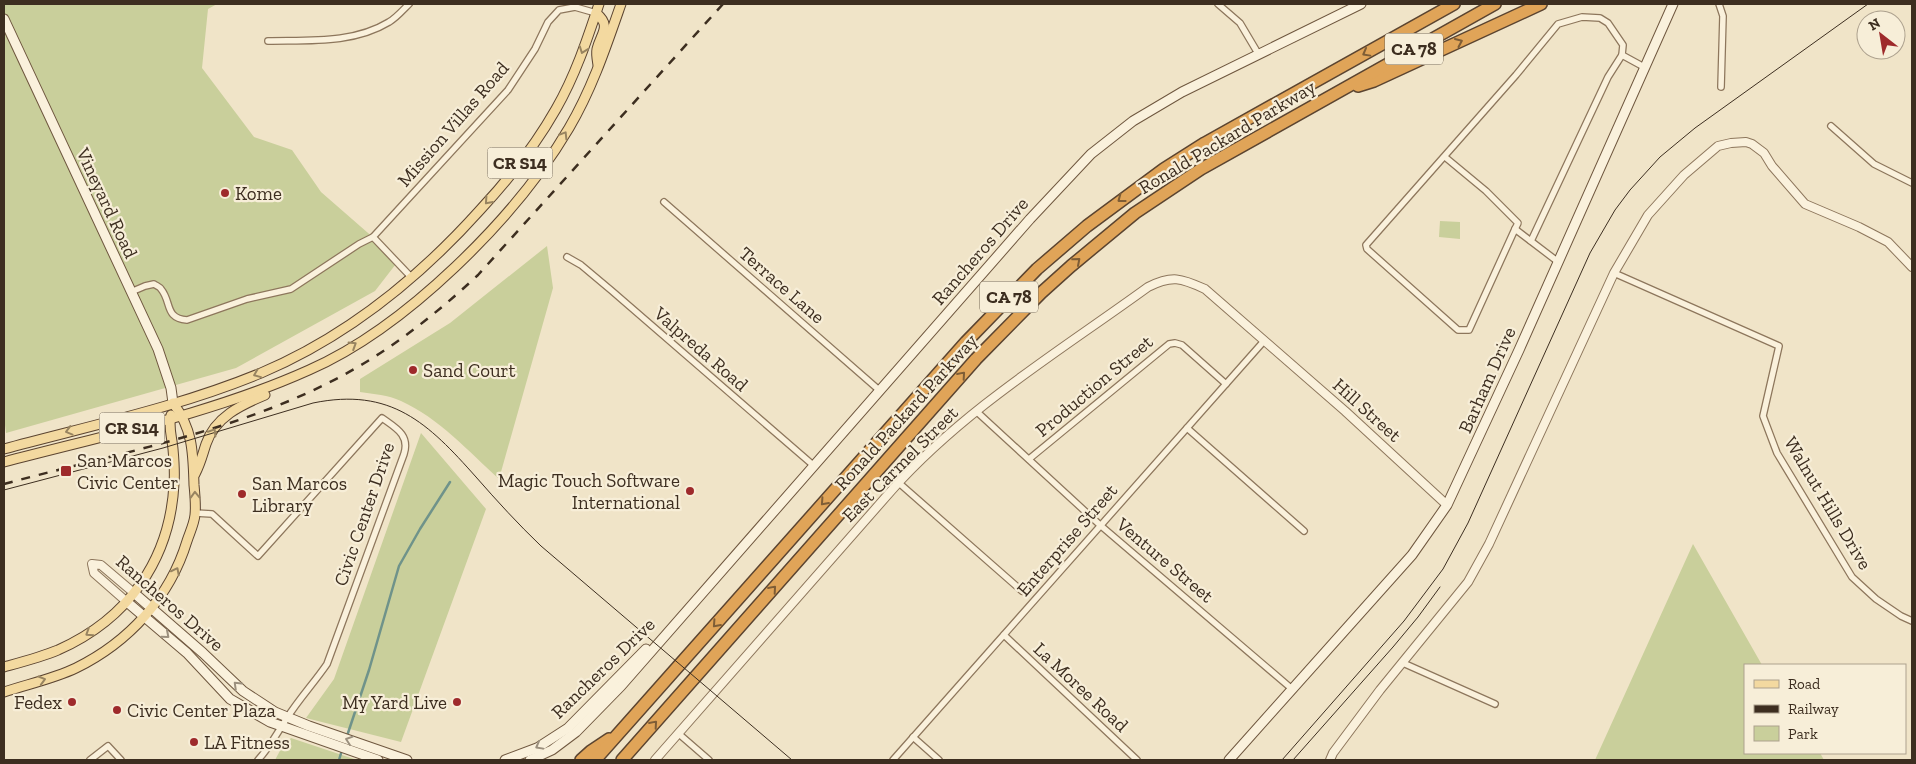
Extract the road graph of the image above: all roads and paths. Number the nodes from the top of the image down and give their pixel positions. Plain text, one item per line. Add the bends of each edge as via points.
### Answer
1 (409, 4) edge
2 (620, 4) edge
3 (1218, 4) edge
4 (1361, 4) edge
5 (1454, 4) edge
6 (1495, 4) edge
7 (1541, 4) edge
8 (1673, 4) edge
9 (1719, 4) edge
10 (598, 8) edge
11 (4, 19) edge
12 (268, 40) dead end
13 (1259, 54) junction
14 (1622, 55) junction
15 (599, 67) junction
16 (1644, 67) junction
17 (1721, 87) dead end
18 (1333, 94) junction
19 (1831, 126) dead end
20 (1445, 156) junction
21 (1912, 183) edge
22 (664, 202) dead end
23 (1515, 229) junction
24 (373, 237) junction
25 (1531, 241) junction
26 (567, 257) dead end
27 (1557, 261) junction
28 (1912, 267) edge
29 (1614, 273) junction
30 (412, 278) junction
31 (131, 292) junction
32 (1264, 341) junction
33 (311, 370) junction
34 (1226, 384) junction
35 (879, 390) junction
36 (173, 403) junction
37 (976, 411) junction
38 (183, 416) junction
39 (170, 419) junction
40 (1187, 428) junction
41 (4, 449) edge
42 (1029, 459) junction
43 (4, 462) edge
44 (813, 465) junction
45 (194, 476) junction
46 (899, 483) junction
47 (1447, 505) junction
48 (195, 514) junction
49 (1100, 525) junction
50 (1304, 531) dead end
51 (1022, 591) dead end
52 (134, 593) junction
53 (127, 602) junction
54 (691, 605) junction
55 (152, 608) junction
56 (145, 616) junction
57 (1912, 621) edge
58 (1004, 635) junction
59 (1403, 663) junction
60 (4, 667) edge
61 (1292, 689) junction
62 (4, 692) edge
63 (1495, 704) dead end
64 (285, 722) junction
65 (306, 730) junction
66 (621, 731) junction
67 (679, 734) junction
68 (913, 738) junction
69 (90, 760) edge
70 (121, 760) edge
71 (258, 760) edge
72 (378, 760) edge
73 (407, 760) edge
74 (505, 760) edge
75 (530, 760) edge
76 (581, 760) edge
77 (595, 760) edge
78 (622, 760) edge
79 (656, 760) edge
80 (709, 760) edge
81 (893, 760) edge
82 (939, 760) edge
83 (1137, 760) edge
84 (1229, 760) edge
85 (1330, 760) edge

1 - 12 street via 390,22 362,34 333,39
2 - 15 main road, CR S14
3 - 13 street via 1240,23
4 - 13 main road, Rancheros Drive
5 -> 66 highway, Ronald Packard Parkway / CA 78 via 1205,143 1125,196 1062,247 966,342
6 - 18 highway, Ronald Packard Parkway / CA 78
18 -> 7 highway via 1374,81
8 - 16 main road, Barham Drive
9 - 17 street via 1722,16
10 - 15 main road via 605,24 596,51
10 - 24 street, Mission Villas Road via 559,10 548,22 508,90
10 -> 30 main road, CR S14 via 566,91 532,148 502,187
11 - 31 main road, Vineyard Road
13 - 35 main road, Rancheros Drive via 1182,92 1133,121 1091,154
14 - 16 street
14 - 20 street via 1623,45 1608,23 1600,18 1582,17 1558,24
14 - 25 street via 1595,102
33 -> 15 main road, CR S14 via 398,315 428,292 468,253 542,168 569,128
16 - 27 main road, Barham Drive
78 -> 18 highway, Ronald Packard Parkway / CA 78 via 976,359 1041,292 1104,237 1168,190
19 - 21 street via 1874,164
20 - 23 street via 1518,223
20 - 23 street via 1366,245 1367,250 1458,330 1469,330
22 - 35 street, Terrace Lane
23 - 25 street
24 - 30 street
24 - 31 street, Mission Villas Road via 290,289 247,298 186,320 172,314 162,289 154,284
25 - 27 street
26 - 44 street, Valpreda Road via 612,290
27 - 47 main road, Barham Drive
28 - 29 street via 1888,242 1805,204 1764,153 1746,142 1718,146 1684,175 1648,215
29 - 57 street, Walnut Hills Drive via 1779,346 1763,416 1777,453 1852,577 1876,599
29 - 59 street via 1484,556 1468,582
30 -> 36 main road, CR S14 via 304,353 230,385
31 - 36 main road, Vineyard Road via 158,349
32 - 34 street, Enterprise Street
32 - 37 street, East Carmel Street via 1205,289 1185,280 1160,281
32 - 47 street, Hill Street
33 - 38 main road, CR S14
45 -> 33 main road via 206,444 226,415
34 - 40 street, Enterprise Street
34 - 42 street, Production Street via 1182,345 1168,344
35 - 44 main road, Rancheros Drive
36 - 38 main road
36 - 39 main road
36 -> 41 main road, CR S14
37 - 42 street, Venture Street
37 - 46 street, East Carmel Street
38 - 39 main road, CR S14
38 - 45 main road via 191,440
39 - 43 main road, CR S14
39 - 52 main road via 174,482 172,510 160,548 148,574
40 - 49 street, Enterprise Street
40 - 50 street
42 - 49 street, Venture Street
44 - 54 main road, Rancheros Drive
48 -> 45 main road
46 - 51 street
46 - 67 street, East Carmel Street
47 - 61 main road, Barham Drive via 1412,555
55 -> 48 main road via 182,558
48 - 64 street, Civic Center Drive via 212,514 258,556 382,418 406,440 404,454 327,664
49 - 58 street, Enterprise Street
49 - 61 street, Venture Street
52 - 53 main road
52 - 53 street, Rancheros Drive via 101,565 92,564 94,573
52 - 55 main road, Rancheros Drive
53 - 56 main road, Rancheros Drive
53 -> 60 main road via 91,633 69,645
54 -> 74 main road, Rancheros Drive via 568,728 537,748
54 - 75 main road, Rancheros Drive via 576,732 552,750
55 - 56 main road
64 -> 55 main road, Rancheros Drive via 244,691
62 -> 56 main road via 75,668 103,653 123,639
56 -> 64 main road, Rancheros Drive via 187,653 230,699 264,718
58 - 68 street, Enterprise Street
58 - 83 street, La Moree Road
59 - 63 street
59 - 85 street
61 - 84 main road, Barham Drive
64 - 65 main road, Rancheros Drive
64 - 71 street
65 - 72 main road, Rancheros Drive
73 -> 65 main road, Rancheros Drive
66 - 76 highway
66 - 77 highway, Ronald Packard Parkway / CA 78
67 - 79 street, East Carmel Street
67 - 80 street
68 - 81 street, Enterprise Street
68 - 82 street
69 - 70 street via 108,746

